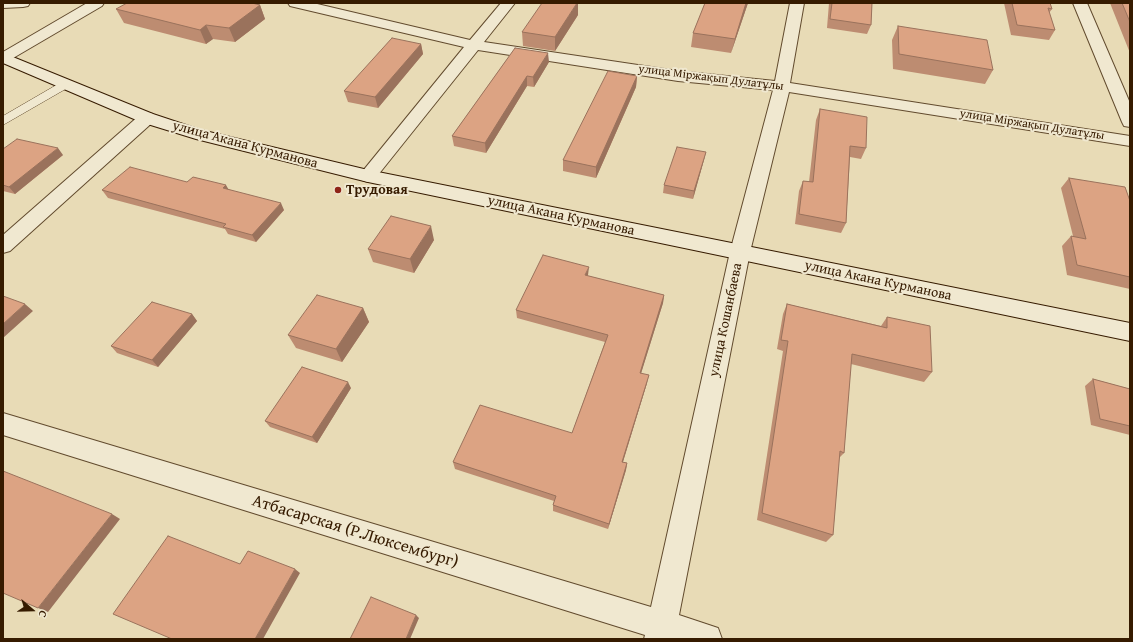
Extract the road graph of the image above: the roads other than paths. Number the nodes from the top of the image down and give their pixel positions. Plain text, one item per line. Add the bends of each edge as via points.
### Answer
1 (23, 3) edge
2 (97, 3) edge
3 (295, 3) edge
4 (508, 3) edge
5 (797, 3) edge
6 (1080, 3) edge
7 (3, 4) edge
8 (474, 45) junction
9 (3, 58) edge
10 (65, 84) junction
11 (782, 86) junction
12 (147, 118) junction
13 (3, 121) edge
14 (1130, 122) edge
15 (1130, 141) edge
16 (368, 176) junction
17 (3, 246) edge
18 (740, 252) junction
19 (1130, 332) edge
20 (3, 424) edge
21 (661, 632) edge
22 (707, 639) edge

1 - 7 street
2 - 9 street
3 - 8 street, улица Міржақып Дулатұлы
4 - 8 street
5 - 11 street, улица Кошанбаева
6 - 14 street
8 - 11 street, улица Міржақып Дулатұлы via 678,76
8 - 16 street
9 - 10 street, улица Акана Курманова
10 - 12 street, улица Акана Курманова
10 - 13 lane
11 - 15 street, улица Міржақып Дулатұлы
11 - 18 street, улица Кошанбаева
12 - 16 street, улица Акана Курманова via 196,134
12 - 17 street
16 - 18 street, улица Акана Курманова
18 - 19 street, улица Акана Курманова
18 - 21 street, улица Кошанбаева
20 - 21 street, Атбасарская (Р.Люксембург)
21 - 22 street, Атбасарская (Р.Люксембург)

